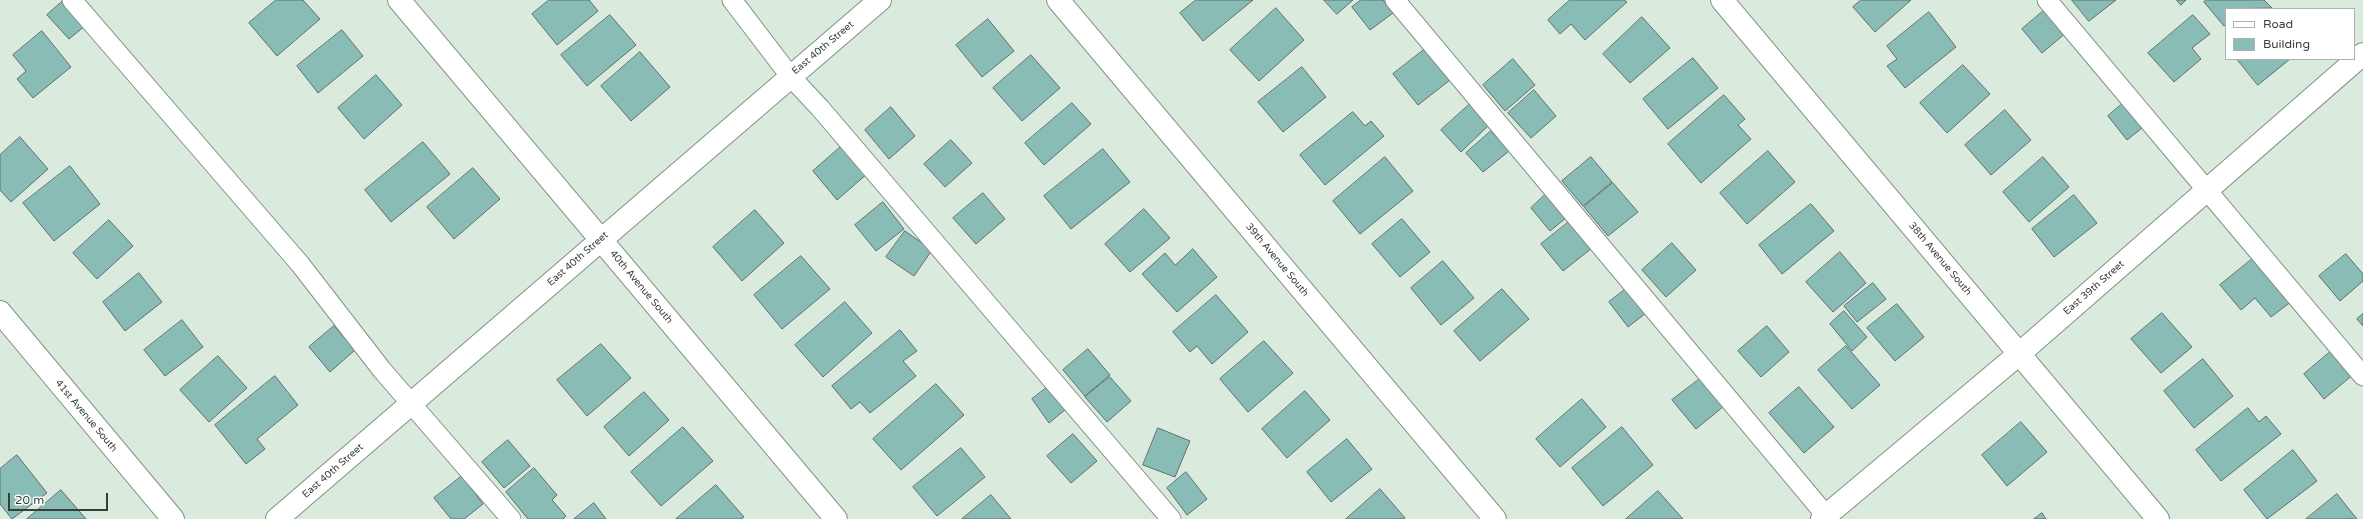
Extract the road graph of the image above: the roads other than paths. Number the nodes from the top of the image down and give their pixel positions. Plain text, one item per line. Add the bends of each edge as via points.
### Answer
1 (72, 0) edge
2 (399, 0) edge
3 (732, 0) edge
4 (880, 0) edge
5 (1058, 0) edge
6 (1395, 0) edge
7 (1722, 0) edge
8 (2047, 0) edge
9 (2363, 54) edge
10 (790, 76) junction
11 (2205, 190) junction
12 (601, 240) junction
13 (0, 312) edge
14 (2019, 354) junction
15 (2363, 376) edge
16 (411, 403) junction
17 (1826, 518) edge
18 (173, 519) edge
19 (277, 519) edge
20 (511, 519) edge
21 (836, 519) edge
22 (1171, 519) edge
23 (1495, 519) edge
24 (2158, 519) edge

1 - 16 lane via 300,264 382,370
2 - 12 street, 40th Avenue South
3 - 10 lane
4 - 10 street, East 40th Street
5 - 23 street, 39th Avenue South
6 - 17 lane
7 - 14 street, 38th Avenue South
8 - 11 lane
9 - 11 street, East 39th Street
10 - 12 street, East 40th Street
10 - 22 lane
11 - 14 street, East 39th Street
11 - 15 lane
12 - 16 street, East 40th Street
12 - 21 street, 40th Avenue South
13 - 18 street, 41st Avenue South
14 - 17 street, East 39th Street
14 - 24 street, 38th Avenue South
16 - 19 street, East 40th Street
16 - 20 lane

